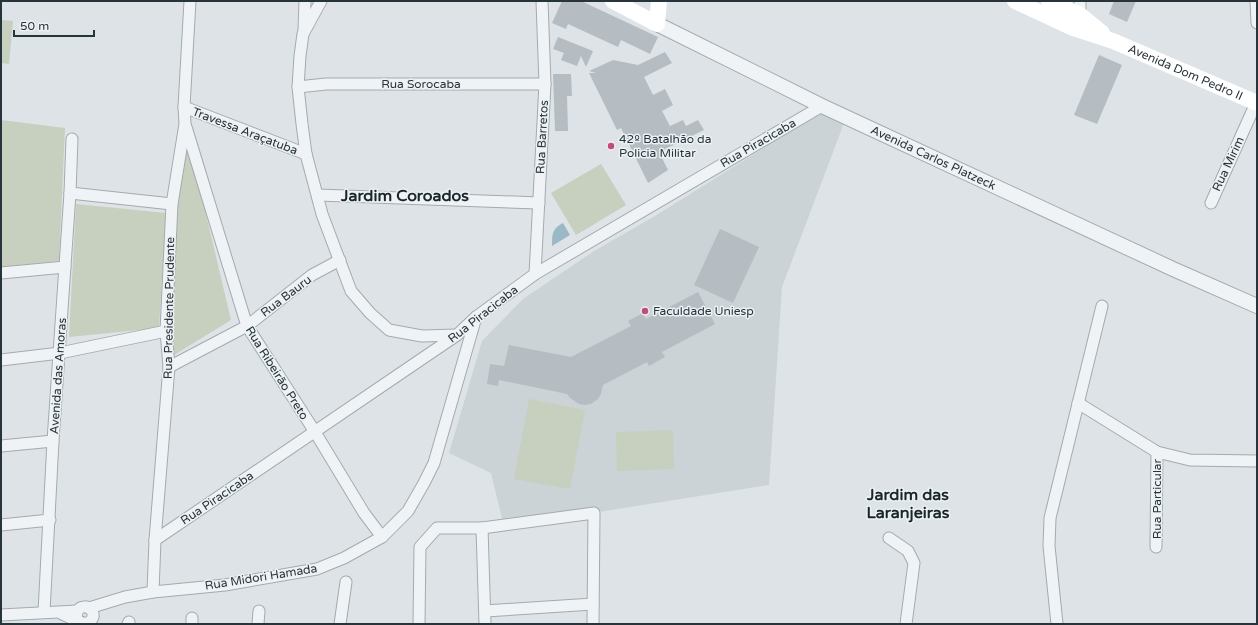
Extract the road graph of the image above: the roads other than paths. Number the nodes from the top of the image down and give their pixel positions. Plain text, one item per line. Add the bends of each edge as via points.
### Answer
1 (190, 1) edge
2 (305, 1) edge
3 (321, 1) edge
4 (542, 1) edge
5 (613, 1) edge
6 (659, 1) edge
7 (1015, 1) edge
8 (1049, 1) edge
9 (1256, 1) edge
10 (640, 7) edge
11 (1077, 15) edge
12 (1257, 23) edge
13 (657, 24) junction
14 (303, 34) junction
15 (545, 84) junction
16 (298, 87) junction
17 (1257, 103) edge
18 (822, 106) junction
19 (184, 107) junction
20 (185, 124) junction
21 (72, 140) dead end
22 (306, 154) junction
23 (70, 193) junction
24 (318, 195) junction
25 (539, 203) junction
26 (1211, 203) dead end
27 (172, 204) junction
28 (340, 260) junction
29 (65, 267) junction
30 (1, 273) edge
31 (535, 274) junction
32 (1102, 306) dead end
33 (1257, 306) edge
34 (476, 317) junction
35 (246, 326) junction
36 (166, 331) junction
37 (457, 334) junction
38 (60, 353) junction
39 (1, 360) edge
40 (169, 367) junction
41 (1078, 403) junction
42 (315, 432) junction
43 (53, 441) junction
44 (1, 446) edge
45 (1157, 452) junction
46 (1257, 461) edge
47 (50, 520) junction
48 (1, 525) edge
49 (482, 528) junction
50 (382, 537) junction
51 (889, 538) dead end
52 (155, 540) junction
53 (1156, 547) dead end
54 (346, 582) dead end
55 (153, 592) junction
56 (593, 604) junction
57 (259, 611) dead end
58 (44, 612) junction
59 (485, 612) junction
60 (1, 615) edge
61 (84, 618) edge
62 (258, 624) edge
63 (340, 624) edge
64 (419, 624) edge
65 (485, 624) edge
66 (593, 624) edge
67 (906, 624) edge
68 (1057, 624) edge

1 - 19 street, Rua Presidente Prudente
2 - 14 street
3 - 14 street
4 - 15 street, Rua Barretos
5 - 10 main road, Avenida Carlos Platzeck
6 - 13 main road
7 - 11 main road, Avenida Dom Pedro II
8 - 11 main road, Avenida Dom Pedro II
9 - 12 street
10 - 13 main road, Avenida Carlos Platzeck
11 - 17 main road, Avenida Dom Pedro II via 1113,41
13 - 18 street, Avenida Carlos Platzeck
14 - 16 street
15 - 16 street, Rua Sorocaba via 326,84
15 - 25 street, Rua Barretos
16 - 22 street
17 - 26 street, Rua Mirim
18 - 31 street, Rua Piracicaba
18 - 33 street, Avenida Carlos Platzeck
19 - 20 street, Rua Presidente Prudente
19 - 22 street, Travessa Araçatuba
20 - 27 street, Rua Presidente Prudente
20 - 35 street, Rua Ribeirão Preto
21 - 23 street, Avenida das Amoras
22 - 24 street
23 - 27 street
23 - 29 street, Avenida das Amoras
24 - 25 street
24 - 28 street via 322,214
25 - 31 street, Rua Barretos
27 - 36 street, Rua Presidente Prudente
28 - 35 street, Rua Bauru via 312,275
28 - 37 street via 351,291 389,330 422,336
29 - 30 street
29 - 38 street, Avenida das Amoras
31 - 34 street, Rua Piracicaba
32 - 41 street
34 - 37 street, Rua Piracicaba
34 - 50 street, Rua Midori Hamada via 434,463 408,511
35 - 40 street, Rua Bauru
35 - 42 street, Rua Ribeirão Preto
36 - 38 street
36 - 40 street, Rua Presidente Prudente
37 - 42 street, Rua Piracicaba
38 - 39 street
38 - 43 street, Avenida das Amoras
40 - 52 street, Rua Presidente Prudente
41 - 45 street, Rua Particular
41 - 68 street via 1050,518 1048,546
42 - 50 street, Rua Ribeirão Preto via 364,513
42 - 52 street, Rua Piracicaba
43 - 44 street
43 - 47 street, Avenida das Amoras
45 - 46 street, Rua Particular via 1190,460
45 - 53 street, Rua Particular
47 - 48 street
47 - 58 street, Avenida das Amoras
49 - 56 street via 594,513
49 - 59 street
49 - 64 street via 437,528 420,547
50 - 55 street, Rua Midori Hamada via 344,558 317,569 225,585
51 - 67 street via 908,551 914,563
52 - 55 street, Rua Presidente Prudente
54 - 63 street
55 - 61 street, Rua Midori Hamada via 107,603
56 - 59 street
56 - 66 street
57 - 62 street
58 - 60 street, Rua Midori Hamada
58 - 61 street, Rua Midori Hamada
59 - 65 street

